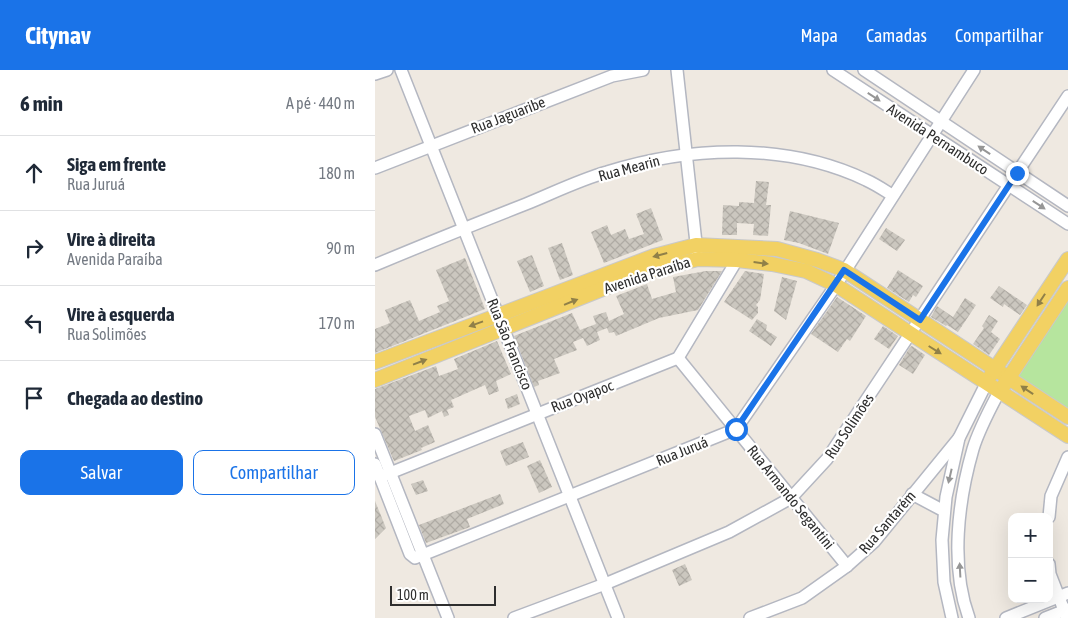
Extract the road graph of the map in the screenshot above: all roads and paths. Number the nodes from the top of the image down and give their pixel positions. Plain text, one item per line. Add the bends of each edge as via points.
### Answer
1 (387, 70) edge
2 (401, 70) edge
3 (643, 70) edge
4 (677, 70) edge
5 (832, 70) edge
6 (864, 70) edge
7 (974, 70) edge
8 (375, 74) edge
9 (1068, 96) edge
10 (941, 122) junction
11 (932, 135) junction
12 (431, 145) junction
13 (687, 155) junction
14 (375, 168) edge
15 (1017, 173) junction
16 (1009, 185) junction
17 (892, 195) junction
18 (1068, 206) edge
19 (1068, 224) edge
20 (464, 228) junction
21 (697, 252) junction
22 (1068, 259) edge
23 (737, 260) junction
24 (375, 265) edge
25 (844, 270) junction
26 (607, 280) junction
27 (835, 285) junction
28 (1068, 288) edge
29 (499, 316) junction
30 (920, 320) junction
31 (504, 329) junction
32 (910, 334) junction
33 (678, 358) junction
34 (375, 362) edge
35 (995, 369) junction
36 (1008, 378) junction
37 (375, 380) edge
38 (987, 382) junction
39 (1001, 390) junction
40 (537, 413) junction
41 (1068, 417) edge
42 (736, 429) junction
43 (375, 434) edge
44 (1068, 436) edge
45 (959, 438) junction
46 (1068, 457) edge
47 (375, 464) edge
48 (385, 475) junction
49 (912, 494) junction
50 (570, 497) junction
51 (791, 498) junction
52 (944, 511) junction
53 (1049, 513) edge
54 (423, 556) junction
55 (847, 566) junction
56 (1053, 579) edge
57 (605, 584) junction
58 (1063, 595) edge
59 (1066, 612) edge
60 (779, 613) edge
61 (448, 618) edge
62 (513, 618) edge
63 (619, 618) edge
64 (750, 618) edge
65 (952, 618) edge
66 (969, 618) edge
67 (1006, 618) edge
68 (1045, 618) edge

1 - 8 street
2 - 12 street, Rua São Francisco
3 - 12 street, Rua Jaguaribe via 612,76
4 - 13 street
5 -> 11 street, Avenida Pernambuco
6 - 10 street, Avenida Pernambuco
7 - 10 street
9 - 15 street, Rua Solimões
10 - 11 street
15 -> 10 street, Avenida Pernambuco
11 - 16 street, Avenida Pernambuco
11 - 17 street
12 - 14 street, Rua Jaguaribe
12 - 20 street, Rua São Francisco
13 - 17 street, Rua Mearin via 738,151 775,154 837,168
13 - 20 street, Rua Mearin via 649,160 606,172
13 - 21 street
15 - 16 street, Rua Solimões
15 - 18 street, Avenida Pernambuco
16 -> 19 street, Avenida Pernambuco
16 - 30 street, Rua Solimões
17 - 25 street
20 - 24 street, Rua Mearin
20 - 29 street, Rua São Francisco
21 - 23 main road, Avenida Paraíba
21 - 25 main road, Avenida Paraíba via 777,249
21 - 26 main road, Avenida Paraíba via 654,256
22 -> 35 main road
23 -> 27 main road, Avenida Paraíba via 806,271
23 - 33 street
25 - 27 street
25 - 30 main road, Avenida Paraíba
26 - 29 main road, Avenida Paraíba
31 -> 26 main road, Avenida Paraíba
27 - 32 main road, Avenida Paraíba
27 - 42 street
28 - 36 main road
29 - 31 street, Rua São Francisco
29 -> 34 main road, Avenida Paraíba
30 - 32 street, Rua Solimões
30 - 35 main road, Avenida Paraíba
37 -> 31 main road, Avenida Paraíba
31 - 40 street, Rua São Francisco
32 -> 38 main road, Avenida Paraíba
32 - 51 street, Rua Solimões via 827,459
33 - 40 street, Rua Oyapoc
33 - 42 street, Rua Armando Segantini
35 - 36 main road, Avenida Paraíba
35 - 38 main road
36 - 39 main road
41 -> 36 main road, Avenida Paraíba
38 - 39 main road, Avenida Paraíba
38 - 45 street
39 - 44 main road, Avenida Paraíba
66 -> 39 street via 960,580 961,499 974,448
40 - 48 street, Rua Oyapoc
40 - 50 street, Rua São Francisco
42 - 50 street, Rua Juruá
42 - 51 street, Rua Armando Segantini
43 - 48 street
45 - 49 street, Rua Santarém
45 -> 52 street
46 - 53 street via 1051,496
47 - 48 street
48 - 54 street
49 - 52 street
49 - 55 street, Rua Santarém via 875,542
50 - 54 street, Rua Juruá
50 - 57 street, Rua São Francisco
51 - 55 street, Rua Armando Segantini
51 - 57 street, Rua Solimões via 729,532
52 - 65 street via 944,582
54 - 61 street
55 - 60 street, Rua Santarém
56 - 58 street
57 - 62 street, Rua Solimões
57 - 63 street, Rua São Francisco
58 - 59 street
58 - 67 street
59 - 68 street
60 - 64 street, Rua Santarém

